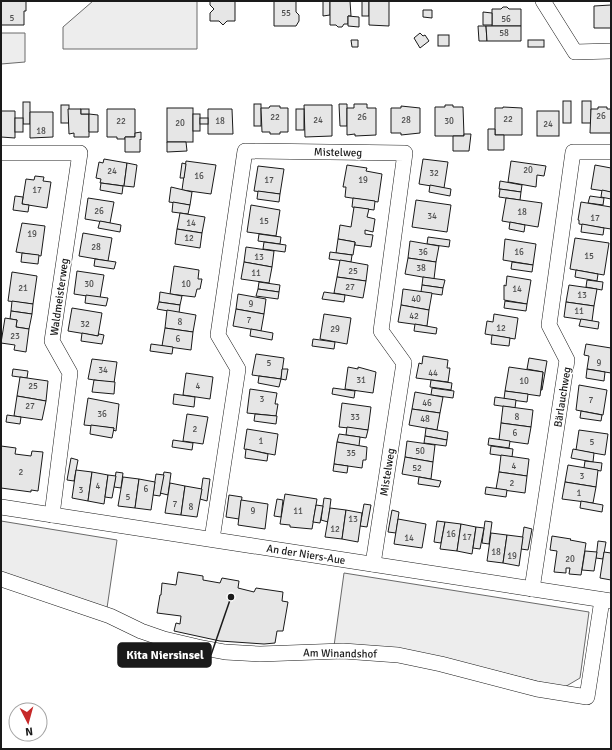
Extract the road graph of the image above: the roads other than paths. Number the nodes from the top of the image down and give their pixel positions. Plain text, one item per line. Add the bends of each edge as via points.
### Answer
1 (543, 1) edge
2 (611, 51) edge
3 (611, 152) edge
4 (1, 153) edge
5 (1, 507) edge
6 (52, 515) junction
7 (212, 539) junction
8 (373, 564) junction
9 (1, 579) edge
10 (532, 589) junction
11 (606, 600) edge

1 - 2 street via 575,52
3 - 10 street, Bärlauchweg via 573,152 548,325 567,360
4 - 6 street, Waldmeisterweg via 80,153 52,341 70,373
5 - 6 street, An der Niers-Aue
6 - 7 street, An der Niers-Aue
7 - 8 street, An der Niers-Aue
7 - 8 street, Mistelweg via 238,369 218,335 245,151 405,153 381,331 404,364
8 - 10 street, An der Niers-Aue
9 - 11 street, Am Winandshof via 110,616 164,639 198,647 255,654 343,651 398,655 537,690 587,697
10 - 11 street, An der Niers-Aue

